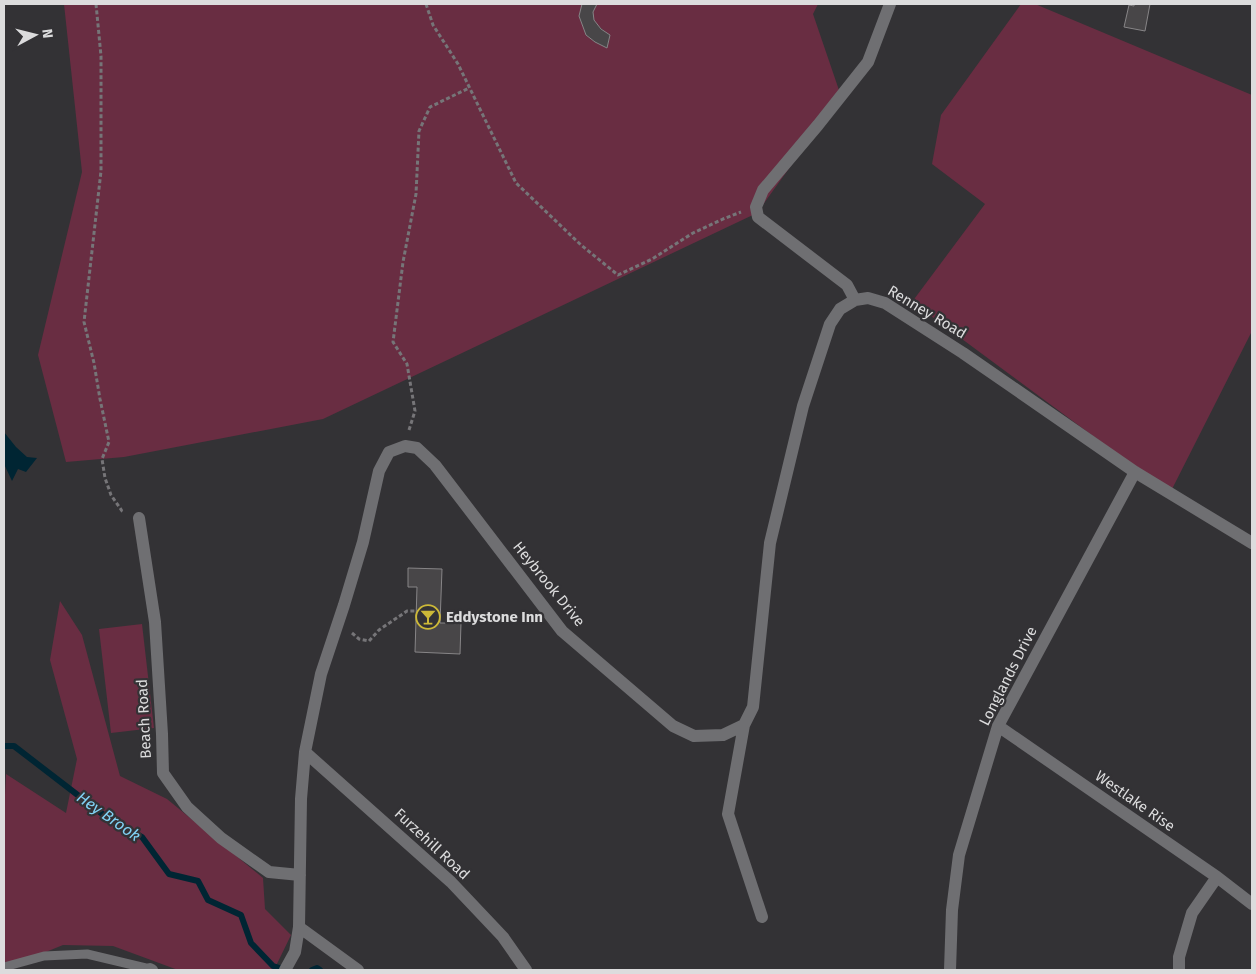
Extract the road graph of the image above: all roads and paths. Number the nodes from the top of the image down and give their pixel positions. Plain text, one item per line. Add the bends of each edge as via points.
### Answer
1 (96, 4) edge
2 (426, 4) edge
3 (890, 4) edge
4 (469, 88) junction
5 (756, 207) junction
6 (855, 300) junction
7 (405, 446) junction
8 (1135, 472) junction
9 (139, 518) joint
10 (1252, 542) edge
11 (416, 611) dead end
12 (339, 621) junction
13 (744, 725) junction
14 (998, 726) junction
15 (305, 752) junction
16 (300, 875) junction
17 (1218, 877) junction
18 (1252, 904) edge
19 (762, 918) dead end
20 (299, 927) junction
21 (4, 967) edge
22 (151, 970) edge
23 (285, 970) edge
24 (358, 970) edge
25 (526, 970) edge
26 (950, 970) edge
27 (1179, 970) edge

1 - 9 path via 101,56 101,170 84,322 110,442 102,459 105,478 122,511
2 - 4 path via 433,24
3 - 5 street via 868,62 763,190
4 - 5 path via 516,183 581,245 618,275 722,218
4 - 7 path via 430,107 419,131 416,194 393,342 407,364 415,411
5 - 6 street via 758,217 847,285
6 - 8 street, Renney Road via 868,298 885,303
6 - 13 street via 840,309 830,324 803,406 770,543 754,707
7 - 12 street via 390,452 379,471 363,542
7 - 13 street, Heybrook Drive via 417,448 435,465 562,631 673,726 694,736 723,735
8 - 10 street, Renney Road
8 - 14 street, Longlands Drive
9 - 16 street, Beach Road via 155,622 163,773 187,807 221,838 269,872
11 - 12 path via 406,611 379,630 369,642 359,639
12 - 15 street via 321,674
13 - 19 street via 728,814
14 - 17 street, Westlake Rise
14 - 26 street, Longlands Drive via 959,855 952,910
15 - 16 street
15 - 25 street, Furzehill Road via 451,882 503,937
16 - 20 street
17 - 18 street, Westlake Rise
17 - 27 street via 1192,914 1179,958
20 - 23 street via 295,952
20 - 24 street
21 - 22 lane via 44,956 87,954

